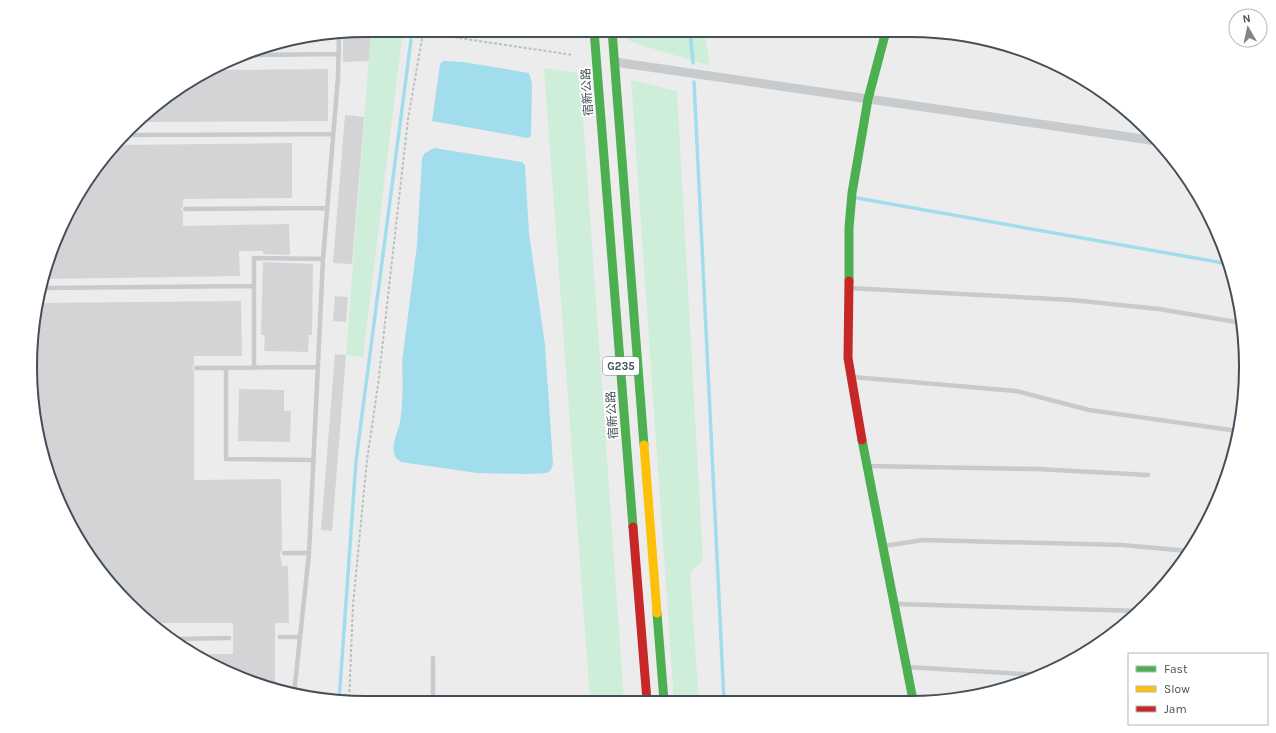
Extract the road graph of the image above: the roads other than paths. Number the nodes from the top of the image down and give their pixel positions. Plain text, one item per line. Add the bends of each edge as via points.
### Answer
1 (595, 37) edge
2 (612, 37) edge
3 (884, 37) edge
4 (339, 39) edge
5 (339, 54) junction
6 (259, 55) edge
7 (614, 62) junction
8 (868, 99) junction
9 (333, 134) junction
10 (133, 135) edge
11 (1148, 140) edge
12 (327, 208) junction
13 (185, 209) dead end
14 (323, 259) junction
15 (254, 286) junction
16 (46, 288) edge
17 (849, 288) junction
18 (1236, 322) edge
19 (254, 367) junction
20 (318, 367) junction
21 (196, 368) dead end
22 (226, 368) junction
23 (852, 377) junction
24 (1233, 430) edge
25 (313, 460) junction
26 (867, 466) junction
27 (1148, 475) dead end
28 (882, 546) junction
29 (1183, 550) edge
30 (284, 553) dead end
31 (309, 553) junction
32 (894, 604) junction
33 (1130, 611) edge
34 (280, 637) dead end
35 (299, 637) junction
36 (229, 638) dead end
37 (181, 639) edge
38 (433, 658) dead end
39 (906, 667) junction
40 (1027, 674) edge
41 (295, 688) edge
42 (433, 696) edge
43 (647, 696) edge
44 (664, 696) edge
45 (912, 696) edge

1 - 43 main road, 宿新公路 / G235
2 - 7 main road, G235
3 - 8 main road
4 - 5 lane
5 - 6 lane
5 - 9 lane
7 - 8 street
7 - 44 main road, G235
8 - 11 street
8 - 17 main road via 852,192
9 - 10 lane
9 - 12 lane
12 - 13 lane
12 - 14 lane
14 - 15 lane via 254,258
14 - 20 lane
15 - 16 lane
15 - 19 lane
17 - 18 lane via 1072,300 1159,309
17 - 23 main road via 848,358
19 - 20 lane
19 - 22 lane
20 - 25 lane
21 - 22 lane
22 - 25 lane via 226,459
23 - 24 lane via 1016,391 1089,410
23 - 26 main road
25 - 31 lane
26 - 27 lane via 1037,469
26 - 28 main road
28 - 29 lane via 923,540 1122,545
28 - 32 main road
30 - 31 lane
31 - 35 lane
32 - 33 lane
32 - 39 main road
34 - 35 lane
35 - 41 lane
36 - 37 lane
38 - 42 lane
39 - 40 lane
39 - 45 main road

